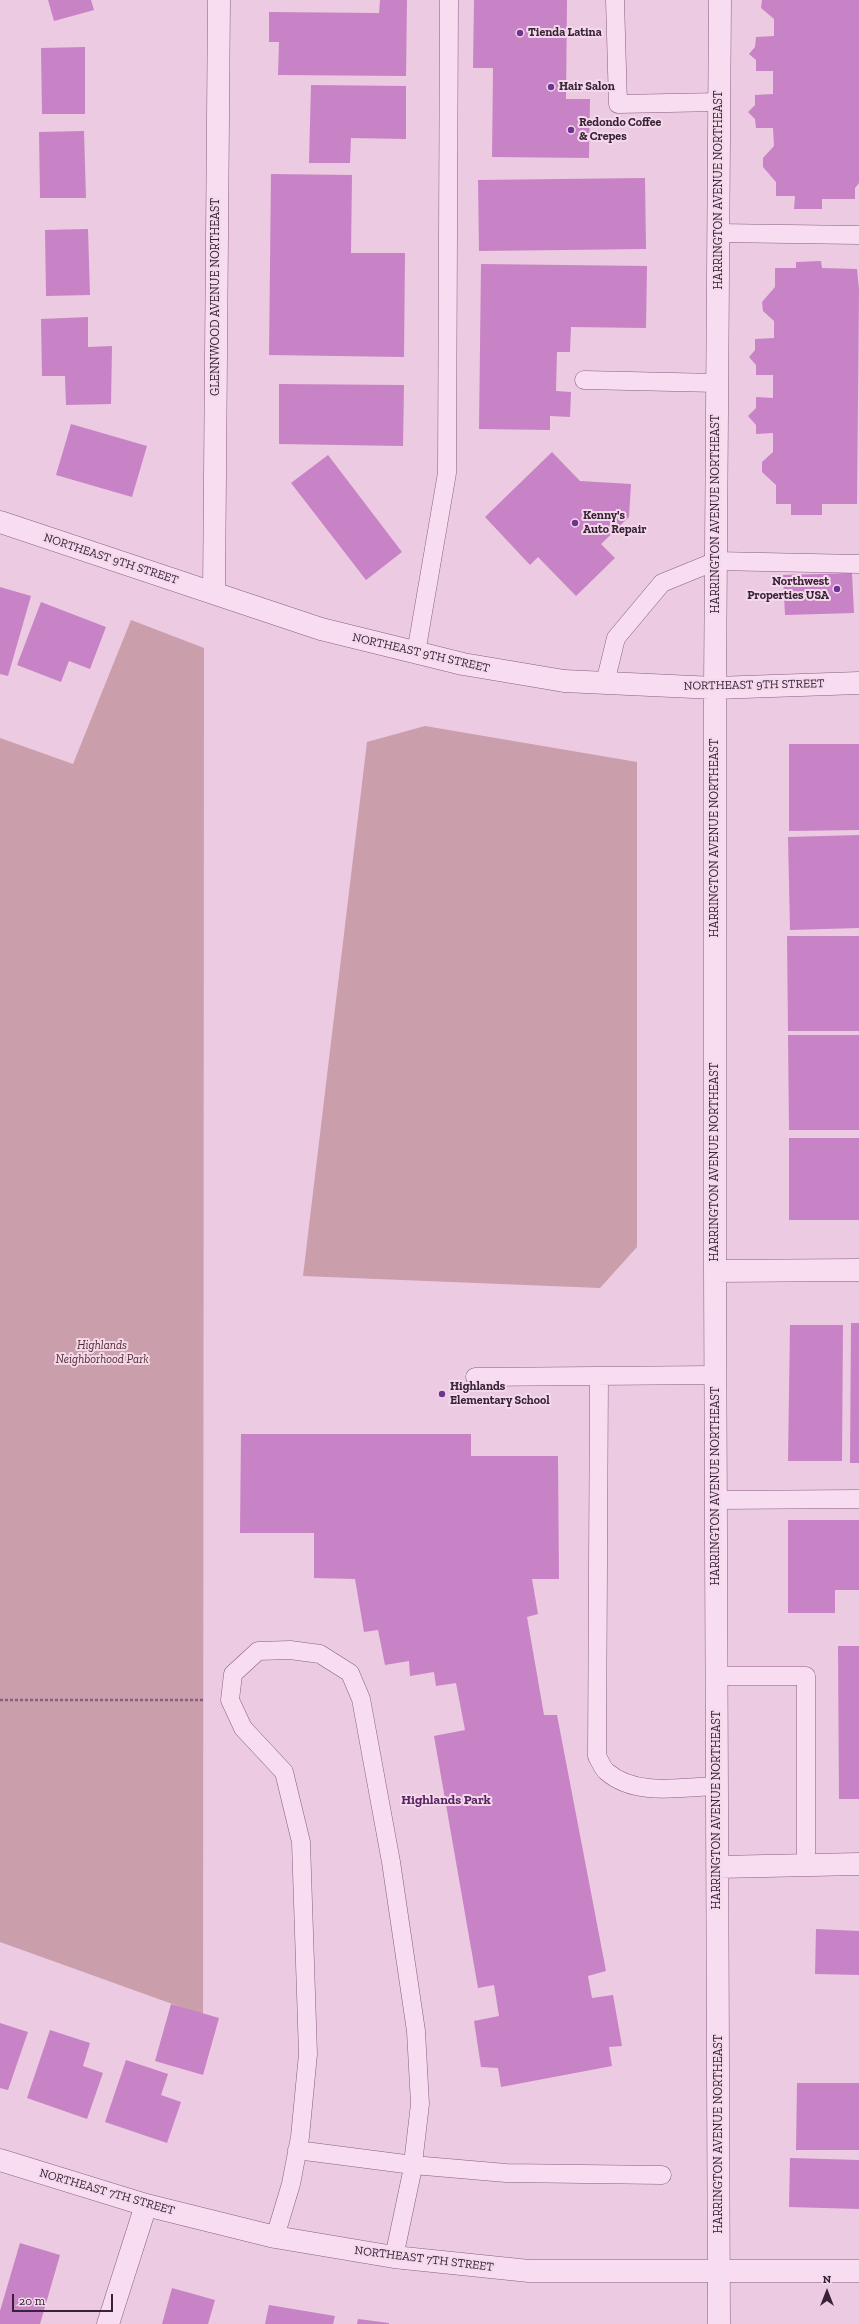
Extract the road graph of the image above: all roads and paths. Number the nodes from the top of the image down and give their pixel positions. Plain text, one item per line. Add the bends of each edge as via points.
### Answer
1 (219, 0) edge
2 (449, 0) edge
3 (615, 0) edge
4 (720, 0) edge
5 (719, 102) junction
6 (718, 233) junction
7 (859, 235) edge
8 (584, 380) dead end
9 (717, 383) junction
10 (0, 522) edge
11 (716, 561) junction
12 (859, 564) edge
13 (214, 593) junction
14 (416, 653) junction
15 (605, 683) junction
16 (859, 683) edge
17 (715, 688) junction
18 (859, 1270) edge
19 (715, 1271) junction
20 (715, 1375) junction
21 (475, 1376) dead end
22 (599, 1376) junction
23 (859, 1499) edge
24 (716, 1500) junction
25 (717, 1676) junction
26 (0, 1700) edge
27 (230, 1700) junction
28 (717, 1786) junction
29 (859, 1864) edge
30 (806, 1865) junction
31 (718, 1867) junction
32 (297, 2150) junction
33 (0, 2160) edge
34 (413, 2165) junction
35 (662, 2175) dead end
36 (146, 2205) junction
37 (275, 2237) junction
38 (394, 2257) junction
39 (719, 2272) junction
40 (859, 2272) edge
41 (108, 2324) edge
42 (719, 2324) edge

1 - 13 street, GLENNWOOD AVENUE NORTHEAST
2 - 14 lane via 447,472
3 - 5 lane via 618,104
4 - 5 street, HARRINGTON AVENUE NORTHEAST
5 - 6 street, HARRINGTON AVENUE NORTHEAST
6 - 7 lane
6 - 9 street, HARRINGTON AVENUE NORTHEAST
8 - 9 lane
9 - 11 street, HARRINGTON AVENUE NORTHEAST
10 - 13 street, NORTHEAST 9TH STREET
11 - 12 lane
11 - 15 lane via 662,583 616,638
11 - 17 street, HARRINGTON AVENUE NORTHEAST
13 - 14 street, NORTHEAST 9TH STREET via 321,629
14 - 15 street, NORTHEAST 9TH STREET via 463,664 564,681
15 - 17 street, NORTHEAST 9TH STREET
16 - 17 street, NORTHEAST 9TH STREET
17 - 19 street, HARRINGTON AVENUE NORTHEAST
18 - 19 street
19 - 20 street, HARRINGTON AVENUE NORTHEAST
20 - 22 lane
20 - 24 street, HARRINGTON AVENUE NORTHEAST
21 - 22 lane
22 - 28 lane via 597,1756 606,1771 623,1782 641,1788
23 - 24 lane
24 - 25 street, HARRINGTON AVENUE NORTHEAST
25 - 28 street, HARRINGTON AVENUE NORTHEAST
25 - 30 lane via 806,1676
26 - 27 path
27 - 32 lane via 243,1728 284,1772 301,1842 308,2054
27 - 34 lane via 233,1674 258,1651 290,1650 320,1654 350,1673 361,1699 391,1862 416,2032 420,2104
28 - 31 street, HARRINGTON AVENUE NORTHEAST
29 - 30 street
30 - 31 street
31 - 39 street, HARRINGTON AVENUE NORTHEAST
32 - 34 lane
32 - 37 lane via 291,2184
33 - 36 street, NORTHEAST 7TH STREET
34 - 35 lane via 506,2173
34 - 38 lane
36 - 37 street, NORTHEAST 7TH STREET
36 - 41 street
37 - 38 street, NORTHEAST 7TH STREET
38 - 39 street, NORTHEAST 7TH STREET via 529,2271
39 - 40 street, NORTHEAST 7TH STREET
39 - 42 street, HARRINGTON AVENUE NORTHEAST

